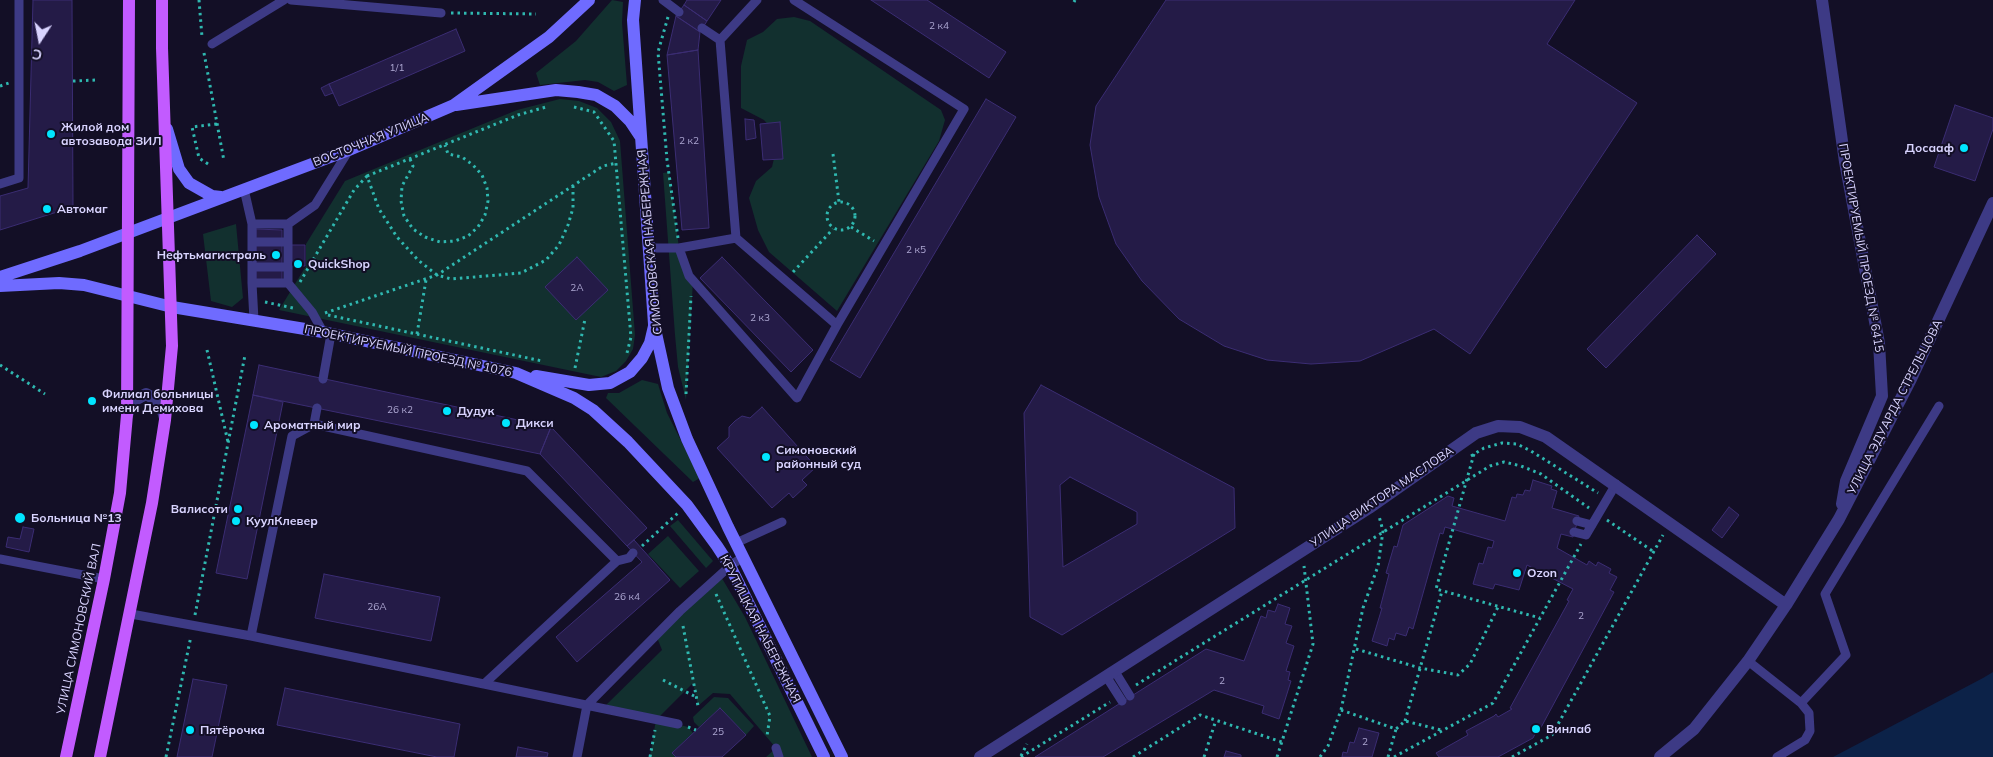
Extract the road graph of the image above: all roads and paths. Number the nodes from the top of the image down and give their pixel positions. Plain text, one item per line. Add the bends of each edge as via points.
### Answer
1 (20, 0) edge
2 (129, 0) edge
3 (162, 0) edge
4 (199, 0) edge
5 (284, 0) edge
6 (291, 0) edge
7 (589, 0) edge
8 (635, 0) edge
9 (663, 0) edge
10 (757, 0) edge
11 (794, 0) edge
12 (1822, 0) edge
13 (671, 6) junction
14 (679, 12) dead end
15 (441, 13) joint
16 (536, 14) dead end
17 (702, 28) dead end
18 (720, 40) junction
19 (212, 44) dead end
20 (97, 80) dead end
21 (73, 81) dead end
22 (6, 84) dead end
23 (0, 86) edge
24 (454, 105) junction
25 (551, 106) dead end
26 (568, 106) dead end
27 (165, 123) junction
28 (217, 124) junction
29 (641, 138) junction
30 (445, 145) junction
31 (349, 150) junction
32 (833, 154) dead end
33 (410, 159) junction
34 (224, 161) dead end
35 (617, 163) junction
36 (208, 164) dead end
37 (368, 176) junction
38 (0, 184) edge
39 (574, 185) junction
40 (244, 189) junction
41 (221, 198) junction
42 (839, 202) junction
43 (1993, 203) edge
44 (169, 217) junction
45 (252, 224) junction
46 (288, 224) junction
47 (851, 227) junction
48 (833, 229) junction
49 (126, 233) junction
50 (736, 238) junction
51 (252, 242) junction
52 (288, 242) junction
53 (883, 247) junction
54 (650, 248) junction
55 (679, 248) junction
56 (252, 267) junction
57 (288, 267) junction
58 (437, 275) junction
59 (0, 277) edge
60 (426, 280) junction
61 (786, 280) junction
62 (693, 281) junction
63 (252, 283) junction
64 (288, 283) junction
65 (0, 286) edge
66 (295, 292) junction
67 (127, 296) junction
68 (265, 302) dead end
69 (286, 306) junction
70 (172, 307) junction
71 (312, 312) junction
72 (585, 319) dead end
73 (254, 320) junction
74 (654, 324) junction
75 (838, 325) junction
76 (327, 333) junction
77 (416, 334) junction
78 (207, 350) dead end
79 (245, 355) dead end
80 (625, 356) dead end
81 (547, 362) dead end
82 (0, 365) edge
83 (566, 366) dead end
84 (575, 368) junction
85 (583, 370) dead end
86 (516, 373) junction
87 (323, 378) dead end
88 (45, 394) dead end
89 (686, 400) dead end
90 (1939, 406) dead end
91 (317, 408) dead end
92 (127, 415) junction
93 (165, 420) junction
94 (314, 424) junction
95 (228, 446) junction
96 (1474, 454) junction
97 (1468, 457) dead end
98 (1467, 479) junction
99 (1616, 484) junction
100 (1606, 499) junction
101 (687, 506) joint
102 (1381, 507) junction
103 (1598, 514) junction
104 (676, 515) dead end
105 (1379, 516) junction
106 (1839, 518) junction
107 (1371, 521) dead end
108 (1578, 521) dead end
109 (782, 522) dead end
110 (1592, 525) junction
111 (1666, 530) junction
112 (1383, 531) junction
113 (1655, 531) dead end
114 (1574, 532) dead end
115 (1586, 535) junction
116 (736, 543) junction
117 (637, 550) joint
118 (1654, 552) junction
119 (743, 558) junction
120 (0, 559) edge
121 (617, 561) junction
122 (730, 566) junction
123 (1296, 569) dead end
124 (104, 579) junction
125 (1306, 580) junction
126 (710, 584) junction
127 (1442, 591) junction
128 (1786, 605) junction
129 (1498, 607) junction
130 (680, 610) junction
131 (131, 614) junction
132 (1540, 618) junction
133 (193, 625) junction
134 (251, 636) junction
135 (1356, 649) junction
136 (1748, 661) junction
137 (1420, 668) junction
138 (1110, 673) junction
139 (663, 680) dead end
140 (484, 684) junction
141 (1129, 693) joint
142 (697, 698) junction
143 (1120, 699) joint
144 (1801, 703) junction
145 (587, 705) junction
146 (698, 706) dead end
147 (1341, 710) junction
148 (657, 719) junction
149 (1216, 720) junction
150 (1405, 720) junction
151 (678, 724) dead end
152 (1396, 729) junction
153 (1442, 731) junction
154 (767, 736) dead end
155 (1030, 738) dead end
156 (1282, 742) junction
157 (1018, 748) dead end
158 (66, 757) edge
159 (100, 757) edge
160 (166, 757) edge
161 (576, 757) edge
162 (650, 757) edge
163 (824, 757) edge
164 (842, 757) edge
165 (980, 757) edge
166 (1021, 757) edge
167 (1133, 757) edge
168 (1204, 757) edge
169 (1276, 757) edge
170 (1320, 757) edge
171 (1388, 757) edge
172 (1394, 757) edge
173 (1512, 757) edge
174 (1660, 757) edge
175 (1777, 757) edge

1 - 38 lane via 19,178
2 - 49 main road, УЛИЦА СИМОНОВСКИЙ ВАЛ
3 - 27 main road
4 - 28 path
5 - 19 lane
6 - 15 lane
7 - 24 main road, ВОСТОЧНАЯ УЛИЦА via 549,37
8 - 29 main road, СИМОНОВСКАЯ НАБЕРЕЖНАЯ via 633,20
9 - 13 lane
10 - 18 lane
11 - 53 lane via 964,109
12 - 106 street, ПРОЕКТИРУЕМЫЙ ПРОЕЗД № 6415 via 1845,162 1879,343 1882,396 1846,481
13 - 14 lane
13 - 55 path via 658,52 667,160
15 - 16 path
17 - 18 lane
18 - 50 lane
20 - 21 path
22 - 23 path
24 - 29 main road via 556,90 578,92 596,96 615,106
24 - 31 main road, ВОСТОЧНАЯ УЛИЦА
25 - 30 path via 518,115
26 - 35 path via 594,112 614,141
27 - 41 main road via 179,168 189,183
27 - 44 main road
28 - 34 path
28 - 36 path via 192,127 198,158
29 - 54 main road, СИМОНОВСКАЯ НАБЕРЕЖНАЯ
30 - 33 path
30 - 33 path via 448,154 473,165 488,188 485,215 478,227 461,238 440,242 425,237 413,229 404,216 400,201 402,186 413,166
31 - 40 main road, ВОСТОЧНАЯ УЛИЦА
31 - 46 lane via 315,206
32 - 42 path
33 - 37 path
35 - 39 path via 603,166
35 - 80 path via 631,337
37 - 58 path via 379,209 392,230 418,260
37 - 66 path via 354,190
39 - 58 path
39 - 58 path via 568,225 559,245 546,260 521,273 503,276 452,279
40 - 41 main road, ВОСТОЧНАЯ УЛИЦА
40 - 45 lane
41 - 44 main road, ВОСТОЧНАЯ УЛИЦА
42 - 47 path via 855,211
42 - 48 path via 831,205 826,213 827,222
43 - 106 street, УЛИЦА ЭДУАРДА СТРЕЛЬЦОВА via 1911,379
44 - 49 main road, ВОСТОЧНАЯ УЛИЦА
44 - 70 main road
45 - 46 lane
45 - 51 lane
46 - 52 lane
47 - 48 path via 843,231
47 - 53 path
48 - 61 path
49 - 59 main road, ВОСТОЧНАЯ УЛИЦА
49 - 67 main road, УЛИЦА СИМОНОВСКИЙ ВАЛ
50 - 55 lane
50 - 61 lane
51 - 52 lane
51 - 56 lane
52 - 57 lane
53 - 75 lane
54 - 55 lane
54 - 74 main road, СИМОНОВСКАЯ НАБЕРЕЖНАЯ
55 - 62 lane
56 - 57 lane
56 - 63 lane
57 - 64 lane
58 - 60 path
60 - 77 path
60 - 77 path via 321,314
61 - 75 lane
62 - 75 lane via 797,398
62 - 89 path
63 - 64 lane
63 - 73 lane
64 - 66 lane
65 - 67 main road, ПРОЕКТИРУЕМЫЙ ПРОЕЗД № 1076 via 59,283 84,285
66 - 69 path
66 - 71 lane
67 - 70 main road, ПРОЕКТИРУЕМЫЙ ПРОЕЗД № 1076
67 - 92 main road, УЛИЦА СИМОНОВСКИЙ ВАЛ
68 - 69 path
69 - 71 path
70 - 73 main road, ПРОЕКТИРУЕМЫЙ ПРОЕЗД № 1076
70 - 93 main road
71 - 76 lane
72 - 84 path
73 - 76 main road, ПРОЕКТИРУЕМЫЙ ПРОЕЗД № 1076
74 - 86 main road via 650,343 642,358 630,372 610,382 589,385
74 - 116 main road, СИМОНОВСКАЯ НАБЕРЕЖНАЯ via 672,403
76 - 86 main road, ПРОЕКТИРУЕМЫЙ ПРОЕЗД № 1076
76 - 87 lane
77 - 81 path
78 - 95 path
79 - 95 path
82 - 88 path
83 - 84 path
84 - 85 path
86 - 101 main road, ПРОЕКТИРУЕМЫЙ ПРОЕЗД № 1076 via 594,410
90 - 144 lane via 1825,594 1846,655
91 - 94 lane
92 - 93 street via 133,401 146,394 160,402
92 - 124 main road, УЛИЦА СИМОНОВСКИЙ ВАЛ via 120,493
93 - 131 main road
94 - 121 lane via 528,472
94 - 134 lane via 292,436
95 - 133 path
96 - 97 path
96 - 98 path
96 - 100 path via 1502,443 1517,444
98 - 103 path via 1504,462 1521,466 1541,474
98 - 112 path
98 - 127 path via 1436,589
99 - 100 lane
99 - 102 street, УЛИЦА ВИКТОРА МАСЛОВА via 1546,437 1520,427 1498,426 1476,433
99 - 111 street, УЛИЦА ВИКТОРА МАСЛОВА
100 - 103 lane
101 - 122 main road, КРУТИЦКАЯ НАБЕРЕЖНАЯ
102 - 105 path
102 - 105 path
102 - 138 street, УЛИЦА ВИКТОРА МАСЛОВА
103 - 110 lane
103 - 118 path
104 - 117 path
105 - 107 path
105 - 112 path
106 - 128 street, УЛИЦА ЭДУАРДА СТРЕЛЬЦОВА
108 - 110 lane
109 - 116 lane
110 - 115 lane
111 - 113 path
111 - 118 path
111 - 128 street, УЛИЦА ВИКТОРА МАСЛОВА
112 - 125 path
112 - 135 path via 1378,566 1363,608
114 - 115 lane
115 - 132 path
116 - 119 main road, СИМОНОВСКАЯ НАБЕРЕЖНАЯ
117 - 121 lane via 628,558
118 - 173 path via 1552,735
119 - 122 lane
119 - 164 main road, КРУТИЦКАЯ НАБЕРЕЖНАЯ
120 - 124 lane
121 - 140 lane
122 - 126 lane
122 - 163 main road, КРУТИЦКАЯ НАБЕРЕЖНАЯ
123 - 125 path via 1304,564
124 - 158 main road, УЛИЦА СИМОНОВСКИЙ ВАЛ
125 - 141 path
125 - 156 path via 1314,644
126 - 130 lane
126 - 154 path via 770,716
127 - 129 path
127 - 137 path
128 - 136 street
129 - 132 path
129 - 137 path via 1470,664 1458,674
130 - 142 path
130 - 145 lane
131 - 133 lane
131 - 159 main road
132 - 153 path via 1493,703
133 - 134 lane
133 - 160 path
134 - 140 lane
135 - 137 path
135 - 147 path
136 - 144 lane
136 - 174 street via 1694,729
137 - 150 path
138 - 141 lane
138 - 143 lane
138 - 165 street, УЛИЦА ВИКТОРА МАСЛОВА
139 - 142 path
140 - 145 lane
142 - 146 path
143 - 166 path
144 - 175 lane via 1809,712 1810,731 1805,740
145 - 148 lane
145 - 161 lane
147 - 152 path
147 - 170 path via 1328,746
148 - 151 lane
148 - 162 path
149 - 156 path
149 - 167 path via 1200,715
149 - 168 path
150 - 152 path
150 - 153 path
152 - 171 path
153 - 172 path
155 - 157 path
156 - 169 path

